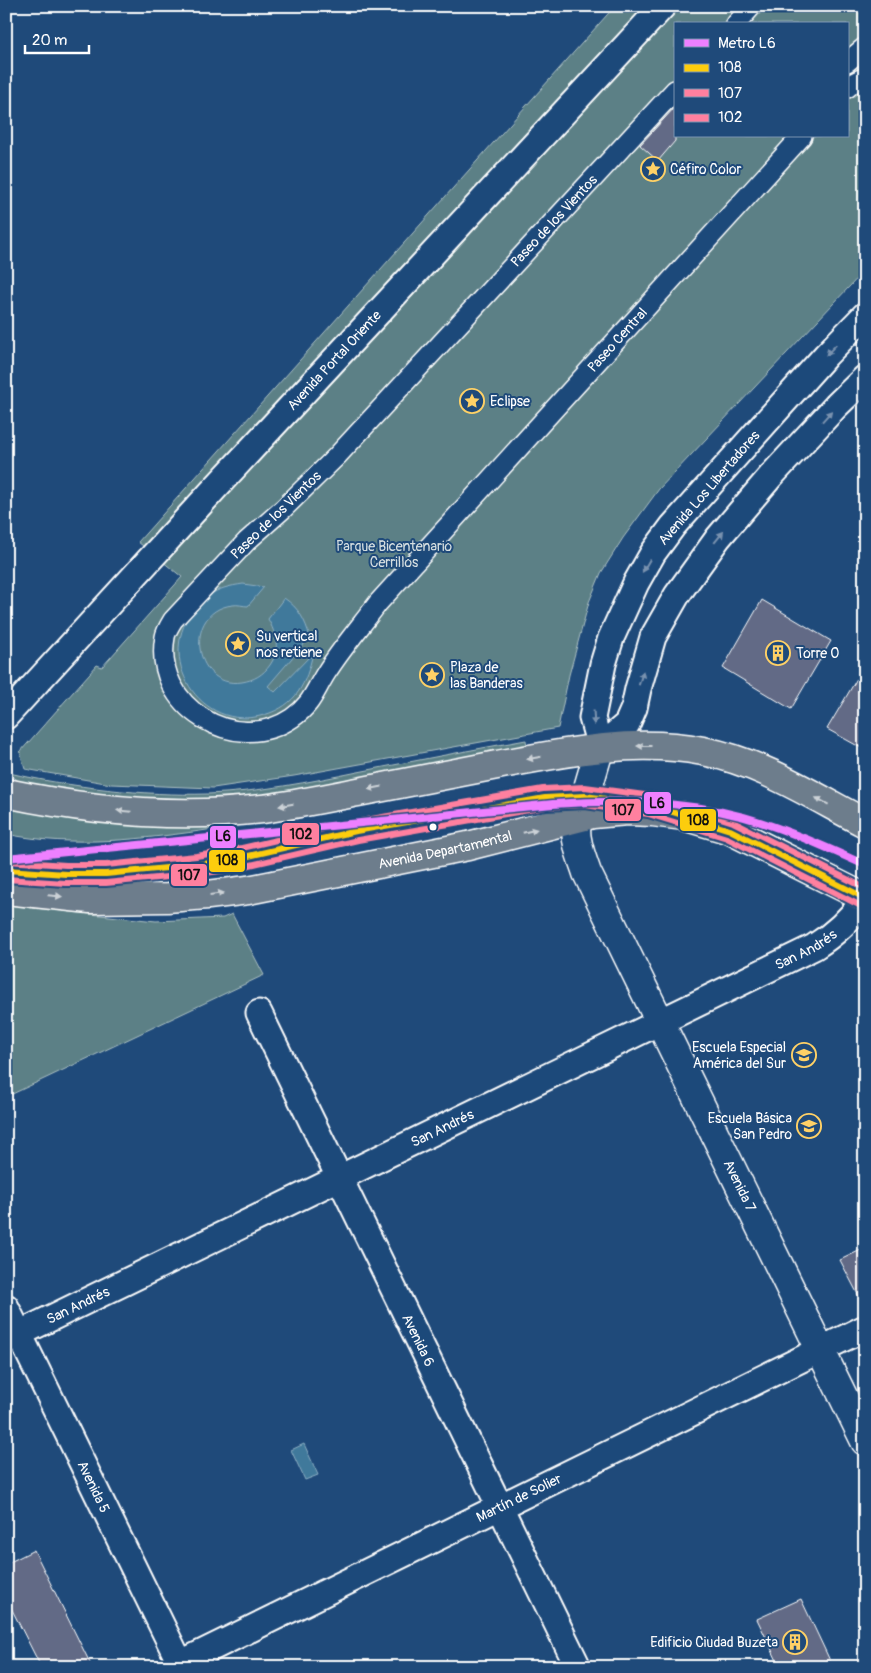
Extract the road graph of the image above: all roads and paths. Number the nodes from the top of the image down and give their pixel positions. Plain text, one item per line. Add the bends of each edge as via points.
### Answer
1 (663, 6) edge
2 (752, 6) edge
3 (738, 22) edge
4 (865, 47) edge
5 (848, 61) edge
6 (865, 77) edge
7 (848, 87) edge
8 (674, 91) edge
9 (800, 138) edge
10 (865, 315) edge
11 (865, 378) edge
12 (742, 450) junction
13 (771, 476) junction
14 (434, 542) joint
15 (6, 716) edge
16 (600, 747) junction
17 (6, 793) edge
18 (578, 818) junction
19 (865, 823) edge
20 (6, 890) edge
21 (865, 898) edge
22 (259, 1013) dead end
23 (660, 1022) junction
24 (339, 1178) junction
25 (6, 1307) edge
26 (865, 1328) edge
27 (13, 1337) edge
28 (820, 1350) junction
29 (865, 1441) edge
30 (500, 1507) junction
31 (178, 1666) edge
32 (578, 1667) edge

1 - 15 street, Avenida Portal Oriente
2 - 3 street
4 - 5 street
6 - 7 street
8 - 14 street, Paseo de los Vientos via 337,456 247,541 173,620 165,635 164,649 169,678 175,690 204,720 222,728 259,731 292,718 316,693 325,674 378,603
9 - 14 street, Paseo Central
10 -> 12 street, Avenida Los Libertadores
13 -> 11 street
12 - 13 street via 762,452 772,466
12 -> 16 street, Avenida Los Libertadores via 673,526 653,554 622,611 602,664 592,718
16 -> 13 street via 628,724 653,638 677,595 718,538
16 -> 17 main road via 298,803 227,812 146,813 63,804
16 - 18 street
19 -> 16 main road via 774,776 721,756 660,746
20 -> 18 main road, Avenida Departamental via 90,899 167,898 248,890 452,849
18 - 21 main road, Avenida Departamental via 628,811 703,821 730,830
18 - 23 street, Avenida 7 via 576,838 588,872
21 - 23 street, San Andrés via 828,939
22 - 24 street, Avenida 6
23 - 24 street, San Andrés
23 - 28 street, Avenida 7
24 - 27 street, San Andrés
24 - 30 street, Avenida 6
25 - 27 street, Avenida 5
26 - 28 street, Martín de Solier
27 - 31 street, Avenida 5
28 - 29 street, Avenida 7
28 - 30 street, Martín de Solier
30 - 31 street, Martín de Solier
30 - 32 street, Avenida 6

